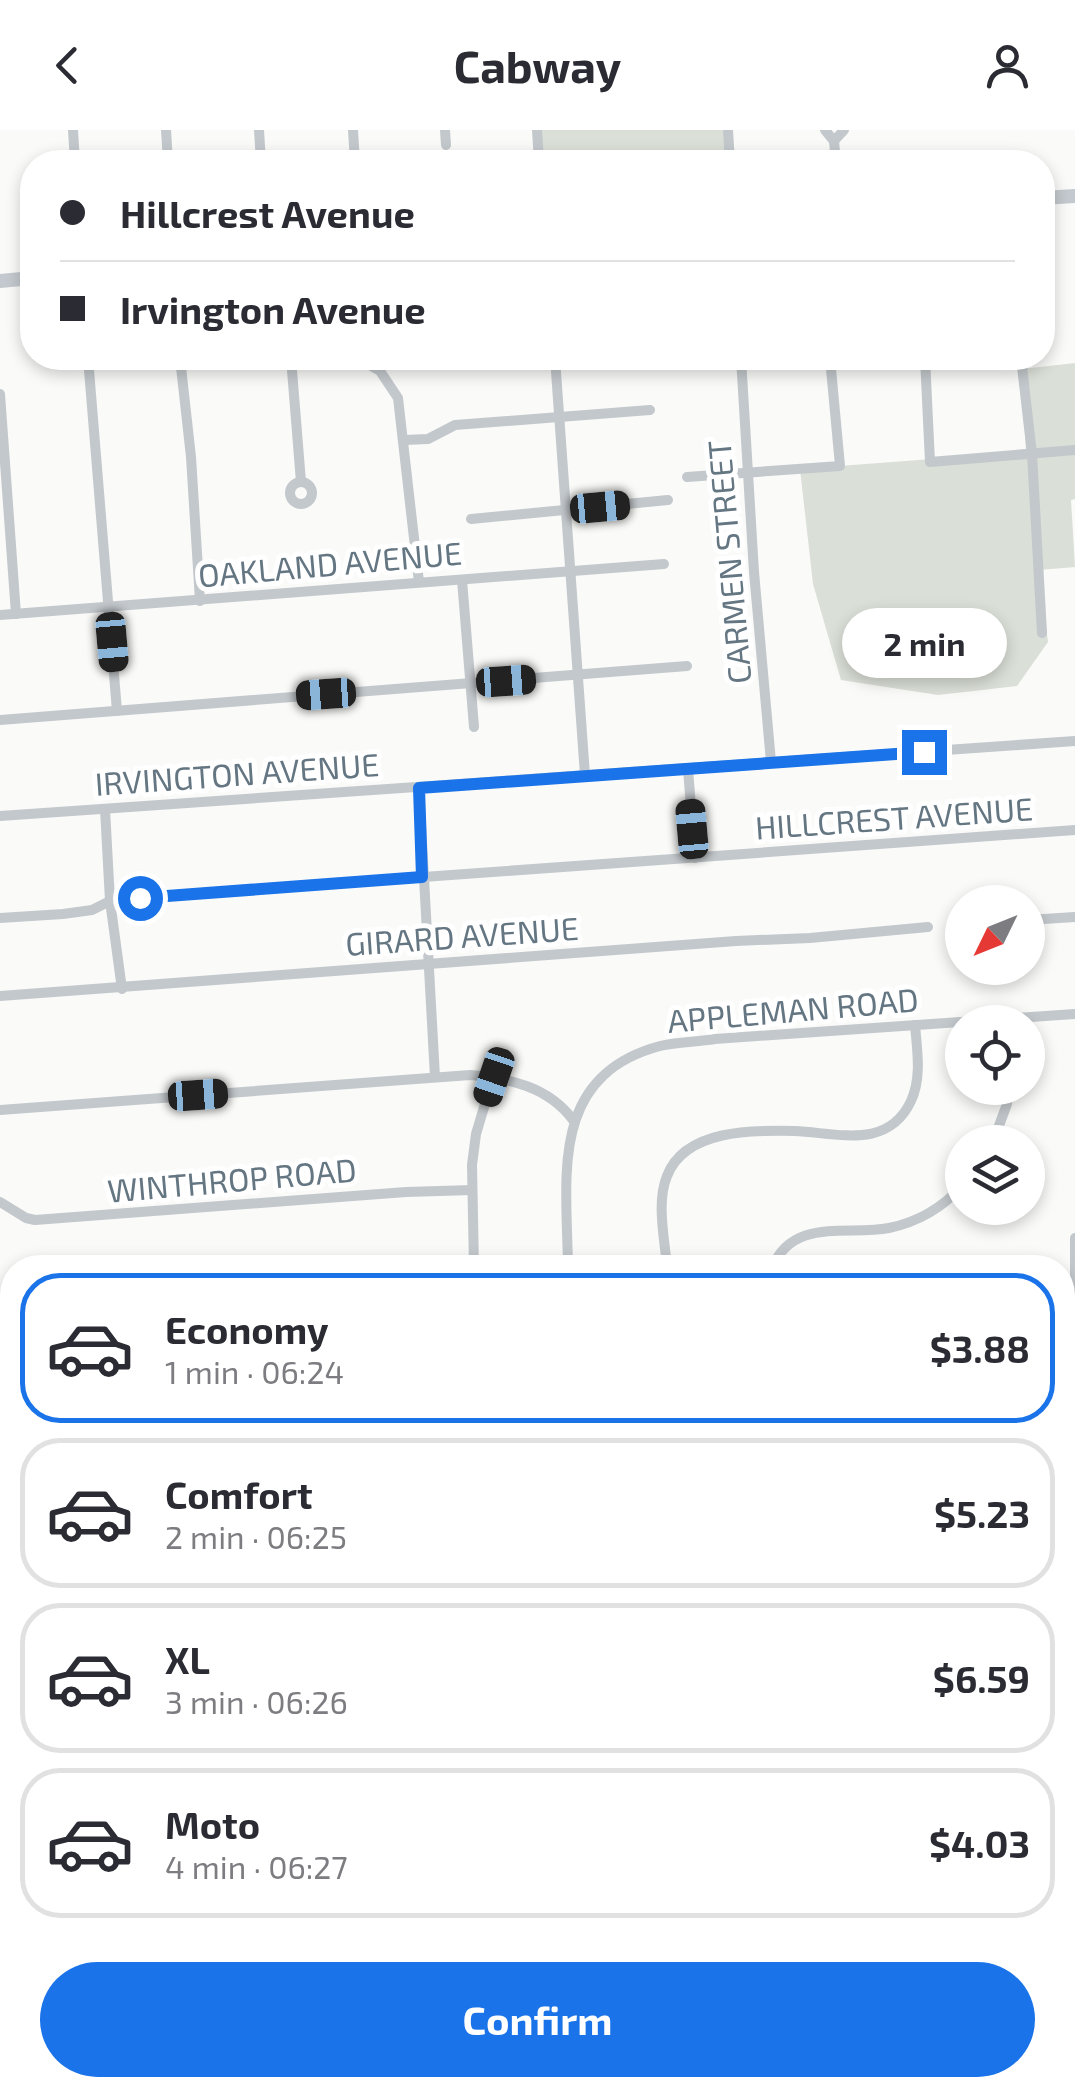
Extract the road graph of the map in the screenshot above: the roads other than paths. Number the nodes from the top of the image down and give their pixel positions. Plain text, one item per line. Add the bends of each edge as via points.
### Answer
1 (445, 130) edge
2 (825, 130) edge
3 (844, 130) edge
4 (834, 141) junction
5 (446, 145) dead end
6 (835, 150) edge
7 (89, 370) edge
8 (183, 370) edge
9 (292, 370) edge
10 (378, 370) edge
11 (556, 370) edge
12 (741, 370) edge
13 (831, 370) edge
14 (926, 370) edge
15 (1022, 370) edge
16 (0, 394) edge
17 (650, 410) dead end
18 (560, 417) junction
19 (404, 440) junction
20 (1075, 450) edge
21 (1032, 454) junction
22 (749, 475) junction
23 (687, 477) dead end
24 (300, 482) dead end
25 (668, 500) dead end
26 (566, 510) junction
27 (471, 519) dead end
28 (664, 564) dead end
29 (572, 570) junction
30 (462, 580) junction
31 (419, 582) junction
32 (200, 600) junction
33 (109, 607) junction
34 (16, 614) junction
35 (0, 615) edge
36 (1042, 632) dead end
37 (686, 666) dead end
38 (579, 676) junction
39 (470, 683) junction
40 (117, 711) junction
41 (0, 720) edge
42 (474, 727) dead end
43 (1075, 741) edge
44 (771, 762) junction
45 (688, 769) junction
46 (585, 776) junction
47 (419, 788) junction
48 (105, 809) junction
49 (0, 816) edge
50 (1075, 830) edge
51 (695, 858) junction
52 (422, 877) junction
53 (110, 901) junction
54 (1075, 917) edge
55 (0, 918) edge
56 (1045, 919) edge
57 (928, 927) dead end
58 (428, 965) junction
59 (122, 988) junction
60 (0, 996) edge
61 (1075, 1014) edge
62 (1045, 1017) edge
63 (945, 1023) edge
64 (915, 1025) junction
65 (434, 1076) junction
66 (494, 1077) junction
67 (0, 1110) edge
68 (574, 1120) junction
69 (472, 1190) junction
70 (945, 1200) edge
71 (0, 1202) edge
72 (474, 1255) edge
73 (568, 1255) edge
74 (666, 1255) edge
75 (778, 1255) edge

1 - 5 street
2 - 4 street
3 - 4 street
4 - 6 street
7 - 33 street
8 - 32 street
9 - 24 street
10 - 19 street via 401,411
11 - 18 street
12 - 22 street, CARMEN STREET
13 - 22 street via 840,466
14 - 21 street via 930,462
15 - 21 street
16 - 34 street
17 - 18 street
18 - 19 street via 455,425
18 - 26 street
19 - 31 street
20 - 21 street
21 - 36 street
22 - 23 street
22 - 44 street, CARMEN STREET
25 - 26 street
26 - 27 street
26 - 29 street
28 - 29 street, OAKLAND AVENUE
29 - 30 street, OAKLAND AVENUE
29 - 38 street
30 - 31 street, OAKLAND AVENUE
30 - 39 street
31 - 32 street, OAKLAND AVENUE
32 - 33 street, OAKLAND AVENUE
33 - 34 street, OAKLAND AVENUE
33 - 40 street
34 - 35 street, OAKLAND AVENUE
37 - 38 street
38 - 39 street
38 - 46 street
39 - 40 street
39 - 42 street
40 - 41 street
43 - 44 street, IRVINGTON AVENUE
44 - 45 street, IRVINGTON AVENUE
45 - 46 street, IRVINGTON AVENUE
45 - 51 street
46 - 47 street, IRVINGTON AVENUE
47 - 48 street, IRVINGTON AVENUE
47 - 52 street
48 - 49 street, IRVINGTON AVENUE
48 - 53 street
50 - 51 street, HILLCREST AVENUE
51 - 52 street, HILLCREST AVENUE
52 - 53 street, HILLCREST AVENUE
52 - 58 street
53 - 55 street, HILLCREST AVENUE via 92,910
53 - 59 street
54 - 56 street
57 - 58 street, GIRARD AVENUE
58 - 59 street, GIRARD AVENUE
58 - 65 street
59 - 60 street, GIRARD AVENUE
61 - 62 street, APPLEMAN ROAD
63 - 64 street, APPLEMAN ROAD
64 - 68 street, APPLEMAN ROAD via 661,1046 611,1070
64 - 74 street via 912,1098 879,1132 714,1137 673,1164 662,1193
65 - 66 street
65 - 67 street
66 - 68 street via 549,1096
66 - 69 street via 476,1134
68 - 73 street, APPLEMAN ROAD
69 - 71 street, WINTHROP ROAD via 35,1220
69 - 72 street
70 - 75 street via 894,1227 804,1234

